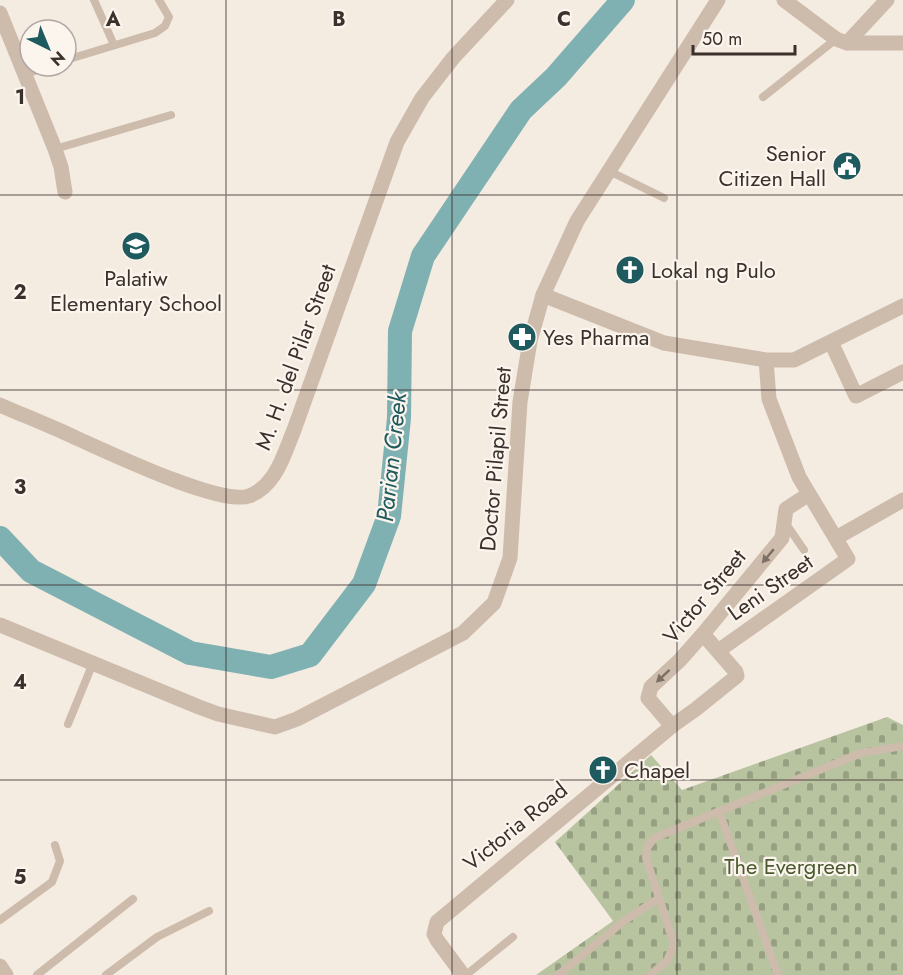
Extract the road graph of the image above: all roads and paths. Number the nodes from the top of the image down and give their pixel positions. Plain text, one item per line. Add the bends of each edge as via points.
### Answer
1 (94, 0) edge
2 (159, 0) edge
3 (507, 0) edge
4 (718, 0) edge
5 (784, 0) edge
6 (887, 0) edge
7 (0, 13) edge
8 (841, 41) junction
9 (903, 44) edge
10 (114, 45) junction
11 (18, 55) edge
12 (78, 56) edge
13 (28, 78) edge
14 (764, 97) dead end
15 (171, 115) dead end
16 (55, 149) junction
17 (609, 171) junction
18 (65, 192) dead end
19 (664, 198) dead end
20 (543, 295) junction
21 (903, 306) edge
22 (831, 342) junction
23 (766, 360) junction
24 (903, 372) edge
25 (0, 405) edge
26 (809, 494) junction
27 (903, 500) edge
28 (784, 521) junction
29 (836, 538) junction
30 (804, 550) dead end
31 (0, 624) edge
32 (703, 634) junction
33 (718, 651) junction
34 (93, 663) junction
35 (68, 724) dead end
36 (672, 726) junction
37 (903, 746) edge
38 (719, 811) junction
39 (55, 846) dead end
40 (659, 898) junction
41 (133, 899) dead end
42 (209, 911) dead end
43 (0, 921) edge
44 (513, 937) dead end
45 (0, 966) edge
46 (6, 975) edge
47 (37, 975) edge
48 (106, 975) edge
49 (465, 975) edge
50 (558, 975) edge
51 (650, 975) edge
52 (778, 975) edge

1 - 10 lane
2 - 10 lane via 169,17 165,26 155,33
3 - 25 street, M. H. del Pilar Street via 422,98 397,142 294,430 275,474 254,494 240,498 215,494 148,470
4 - 17 street, Doctor Pilapil Street
5 - 8 street
6 - 8 street
7 - 11 street
8 - 9 street
8 - 14 lane
10 - 12 lane
13 - 16 street
15 - 16 lane
16 - 18 street
17 - 19 lane
17 - 20 street, Doctor Pilapil Street via 577,221
20 - 23 street via 664,343
20 - 34 street, Doctor Pilapil Street via 530,341 520,402 510,558 494,603 463,633 275,727 218,714
21 - 22 street
22 - 23 street via 794,360
22 - 24 street via 856,396
23 - 26 street via 769,399
26 - 28 street, Victor Street via 786,509
26 - 29 street
27 - 29 street
28 - 30 lane
28 -> 32 street, Victor Street via 782,538
29 - 33 street, Leni Street via 848,559
31 - 34 street, Doctor Pilapil Street
32 - 33 street
32 -> 36 street, Victor Street via 651,687 648,698
33 - 36 street via 738,676
34 - 35 lane
36 - 49 street, Victoria Road via 441,916 434,934
37 - 38 lane via 861,753
38 - 40 lane via 650,842 646,858
38 - 52 lane
39 - 43 lane via 60,861 52,882
40 - 50 lane
40 - 51 lane via 674,944 667,962
41 - 47 lane
42 - 48 lane via 157,937
44 - 49 lane
45 - 46 street

